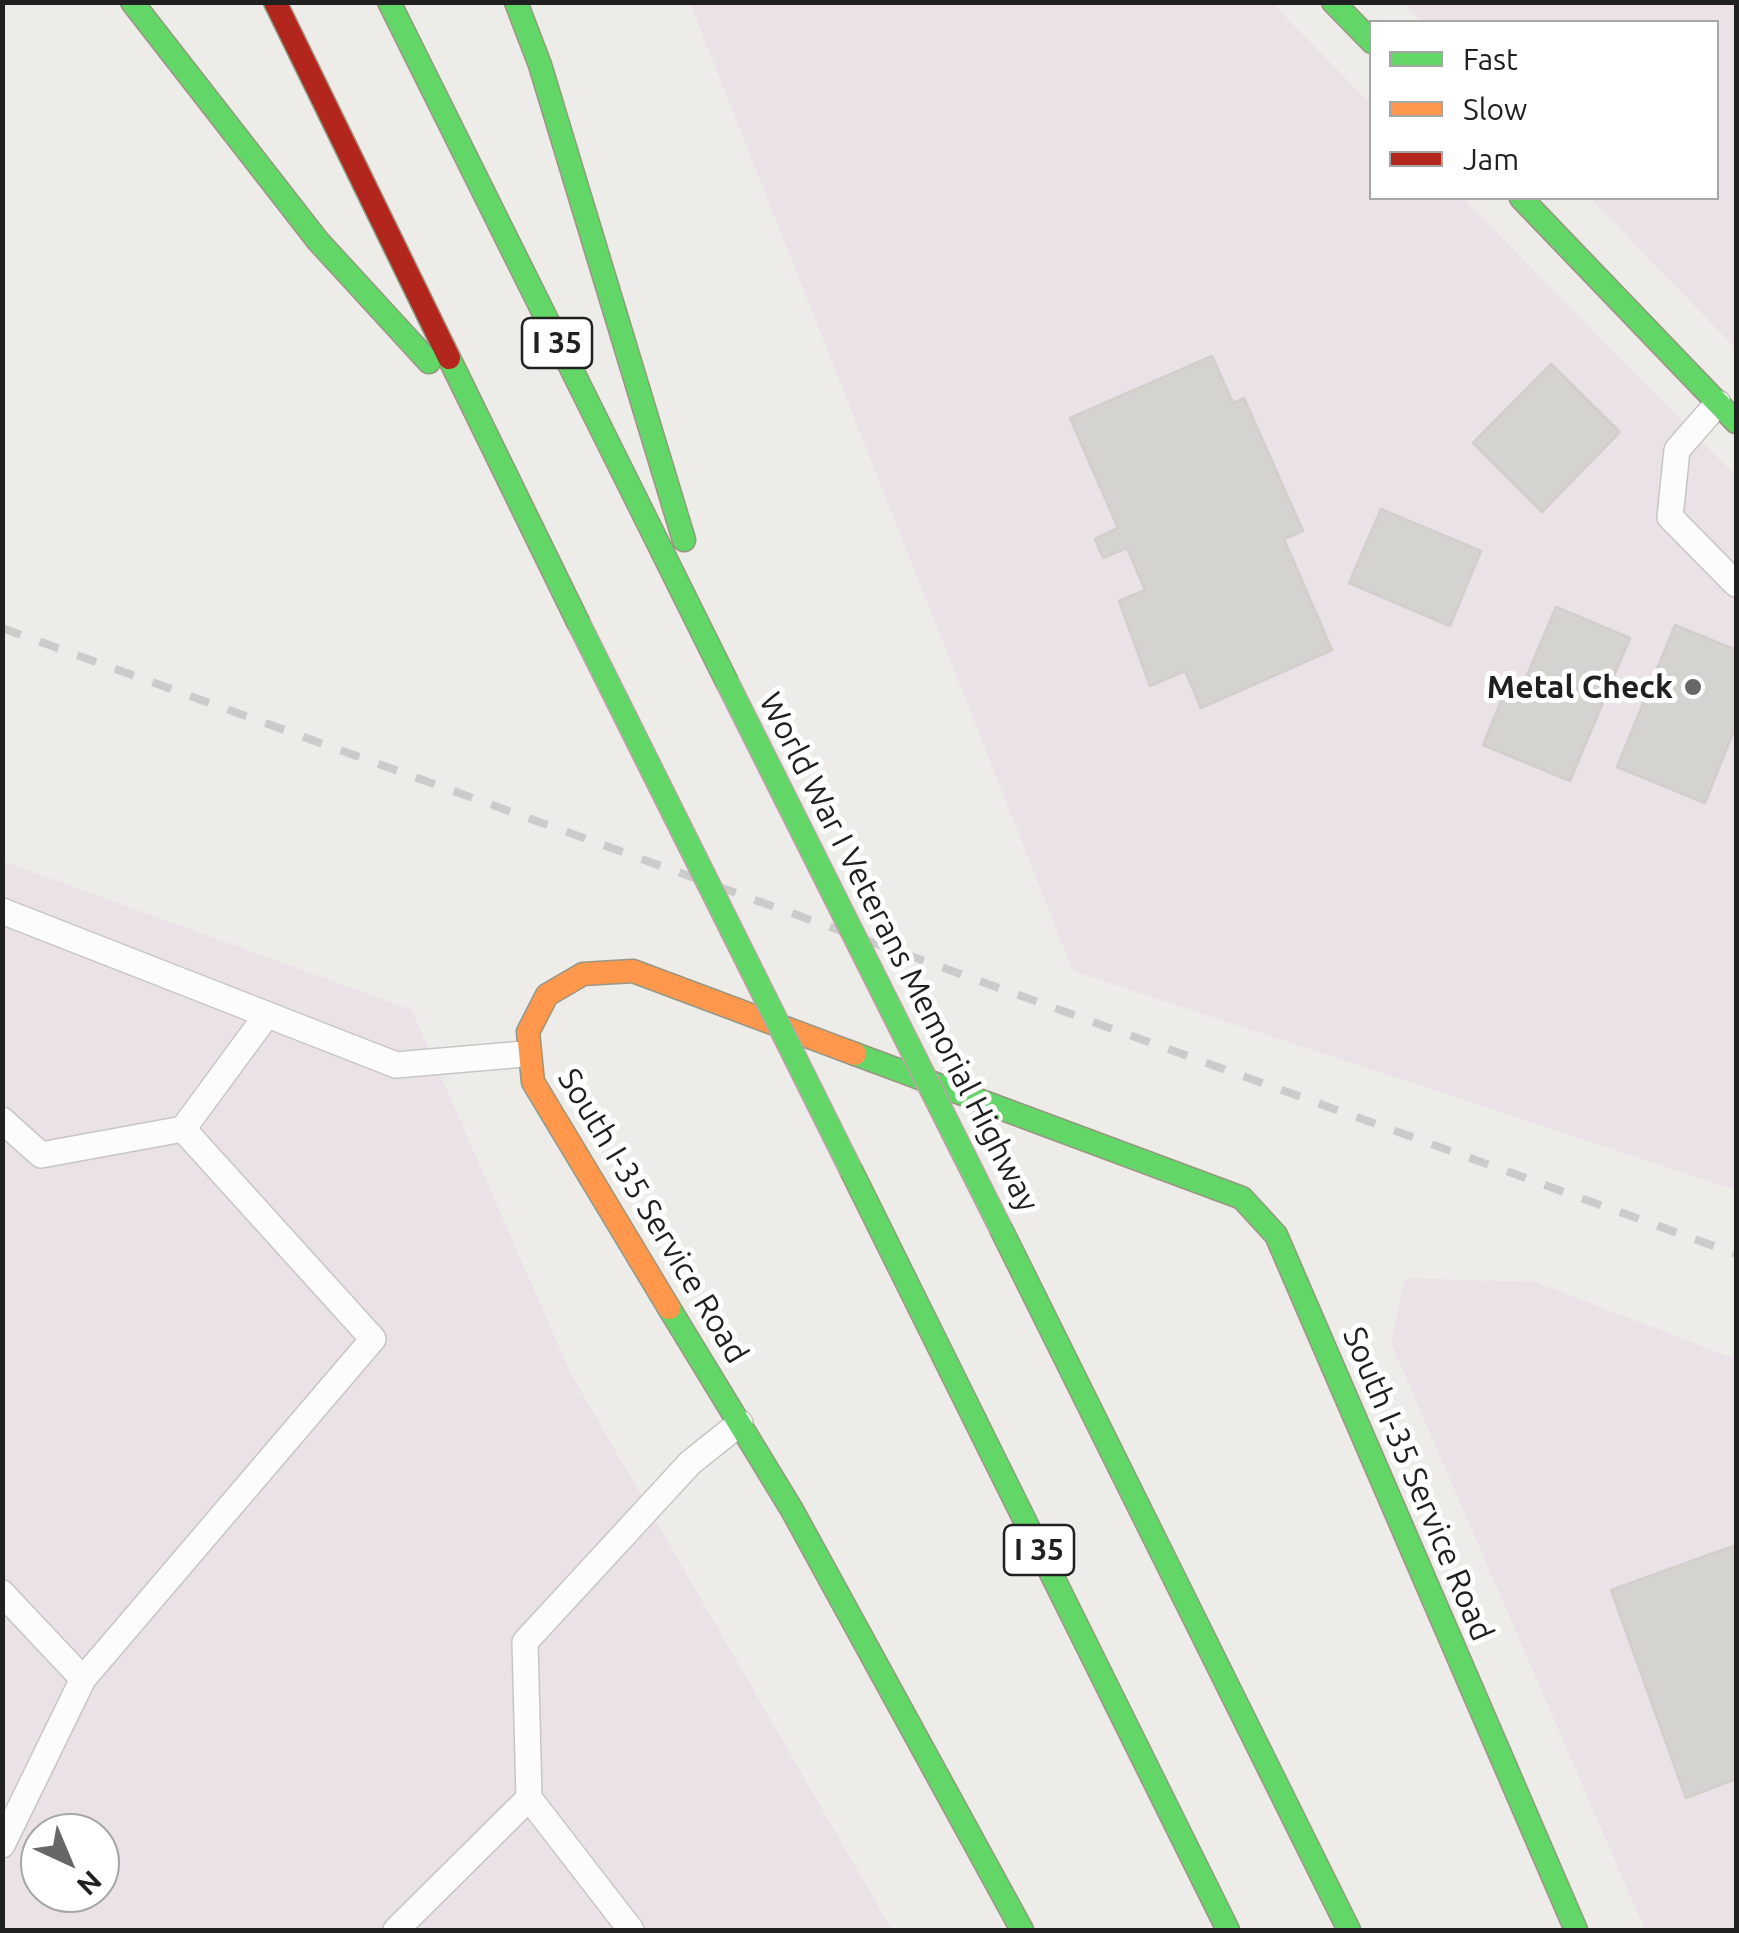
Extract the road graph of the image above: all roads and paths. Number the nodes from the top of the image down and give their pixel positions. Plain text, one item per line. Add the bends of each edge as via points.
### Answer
1 (132, 2) edge
2 (275, 2) edge
3 (390, 2) edge
4 (516, 2) edge
5 (1333, 2) edge
6 (1369, 39) edge
7 (1522, 200) edge
8 (1718, 403) junction
9 (468, 405) junction
10 (1736, 422) edge
11 (1736, 584) edge
12 (727, 682) junction
13 (2, 911) edge
14 (266, 1016) junction
15 (524, 1054) junction
16 (2, 1120) edge
17 (183, 1129) junction
18 (740, 1423) junction
19 (2, 1593) edge
20 (83, 1679) junction
21 (530, 1798) junction
22 (2, 1845) edge
23 (396, 1930) edge
24 (632, 1930) edge
25 (1022, 1930) edge
26 (1228, 1930) edge
27 (1349, 1930) edge
28 (1576, 1930) edge

1 - 9 main road via 318,242
2 - 9 main road, I 35
3 - 12 main road, World War I Veterans Memorial Highway / I 35
4 - 12 main road
5 - 6 main road
7 - 8 main road
8 - 10 main road
8 - 11 lane via 1677,450 1670,516
9 - 26 main road, I 35, bridge
12 - 27 main road, World War I Veterans Memorial Highway / I 35, bridge
13 - 14 lane
14 - 15 lane via 396,1065
14 - 17 lane
15 - 18 main road, South I-35 Service Road via 533,1082
15 - 28 main road, South I-35 Service Road via 531,1018 557,986 605,968 633,971 1242,1198 1276,1235
16 - 17 lane via 42,1156
17 - 20 lane via 373,1339
18 - 21 lane via 690,1463 524,1642
18 - 25 main road, South I-35 Service Road
19 - 20 lane
20 - 22 lane
21 - 23 lane
21 - 24 lane

